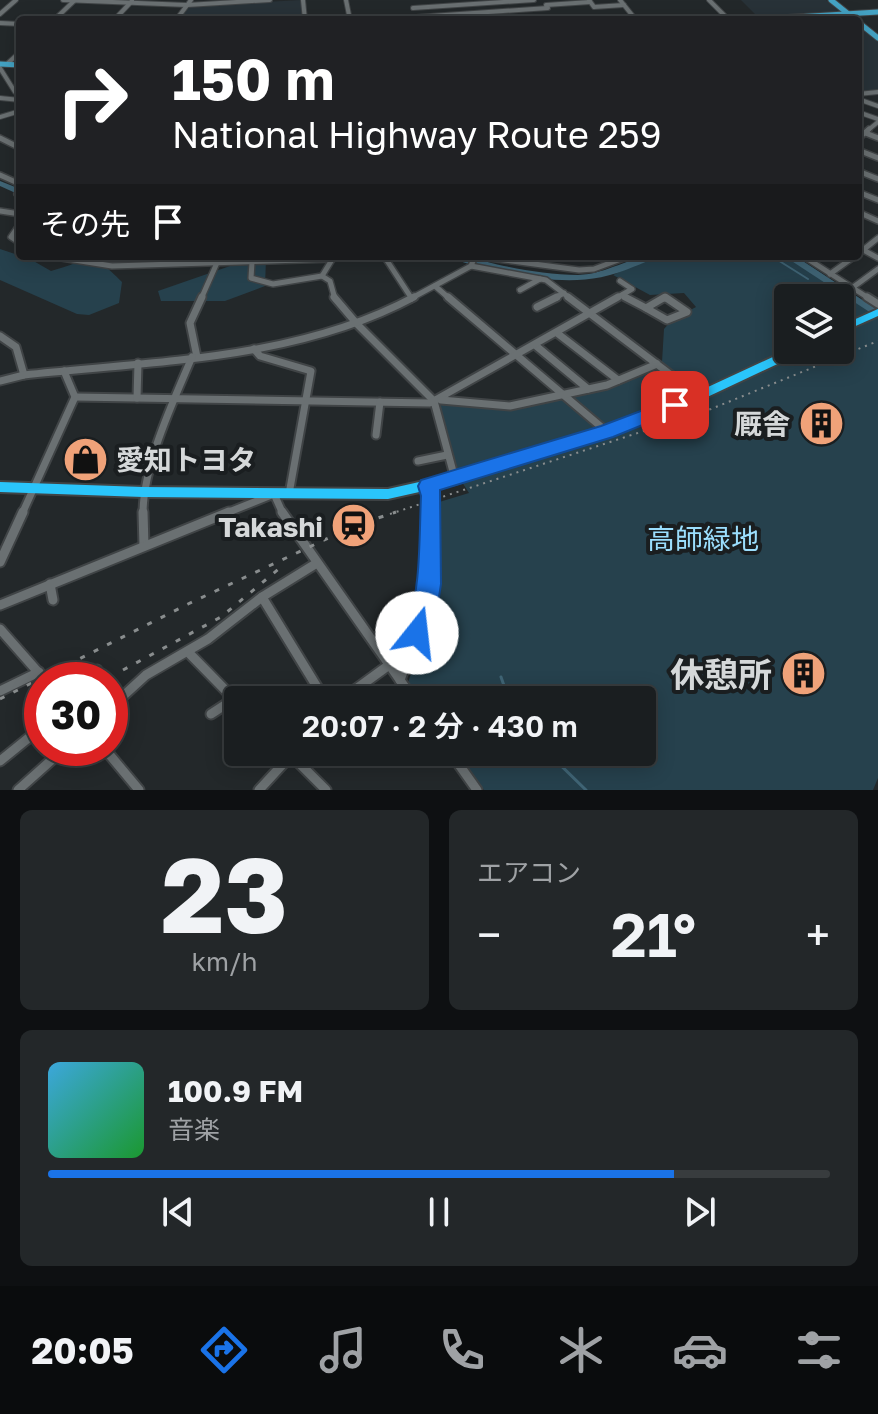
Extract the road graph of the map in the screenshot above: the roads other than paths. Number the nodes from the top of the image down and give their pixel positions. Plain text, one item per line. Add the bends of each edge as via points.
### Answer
1 (16, 0) edge
2 (63, 0) edge
3 (74, 0) edge
4 (191, 0) edge
5 (270, 0) edge
6 (411, 0) edge
7 (534, 0) edge
8 (620, 0) edge
9 (709, 0) edge
10 (831, 0) edge
11 (132, 1) edge
12 (249, 1) edge
13 (509, 1) edge
14 (589, 1) edge
15 (460, 2) edge
16 (566, 2) edge
17 (546, 4) edge
18 (187, 5) junction
19 (624, 5) junction
20 (413, 8) junction
21 (514, 10) junction
22 (878, 12) edge
23 (0, 14) edge
24 (463, 14) junction
25 (848, 14) junction
26 (58, 16) edge
27 (118, 16) edge
28 (179, 16) edge
29 (415, 16) edge
30 (440, 16) edge
31 (517, 16) edge
32 (633, 16) edge
33 (725, 16) edge
34 (814, 16) edge
35 (851, 16) edge
36 (862, 25) edge
37 (878, 38) edge
38 (2, 65) edge
39 (16, 89) edge
40 (878, 121) edge
41 (862, 132) edge
42 (865, 133) junction
43 (862, 136) edge
44 (0, 138) edge
45 (878, 138) edge
46 (16, 141) edge
47 (11, 144) junction
48 (16, 146) edge
49 (74, 260) edge
50 (163, 260) edge
51 (219, 260) edge
52 (293, 260) edge
53 (333, 260) edge
54 (387, 260) edge
55 (474, 260) edge
56 (544, 260) edge
57 (606, 260) edge
58 (809, 260) edge
59 (848, 260) edge
60 (252, 262) junction
61 (162, 264) junction
62 (545, 267) junction
63 (878, 269) edge
64 (830, 274) junction
65 (322, 276) junction
66 (542, 278) junction
67 (620, 281) dead end
68 (846, 284) edge
69 (435, 286) junction
70 (854, 287) edge
71 (854, 289) edge
72 (520, 290) dead end
73 (564, 293) junction
74 (622, 295) junction
75 (412, 299) junction
76 (878, 304) edge
77 (537, 307) dead end
78 (645, 309) junction
79 (878, 312) edge
80 (590, 313) junction
81 (854, 323) edge
82 (357, 324) junction
83 (557, 333) junction
84 (0, 336) edge
85 (535, 345) junction
86 (254, 349) junction
87 (517, 355) junction
88 (195, 357) junction
89 (774, 361) edge
90 (138, 363) junction
91 (657, 364) junction
92 (64, 371) junction
93 (24, 375) junction
94 (618, 380) junction
95 (0, 381) edge
96 (588, 389) junction
97 (561, 393) junction
98 (699, 396) junction
99 (75, 397) junction
100 (137, 398) junction
101 (174, 399) junction
102 (306, 399) junction
103 (437, 401) junction
104 (380, 402) junction
105 (606, 431) junction
106 (376, 435) dead end
107 (447, 455) junction
108 (418, 461) dead end
109 (455, 479) junction
110 (428, 486) junction
111 (0, 487) edge
112 (33, 487) junction
113 (143, 492) junction
114 (274, 494) junction
115 (289, 494) junction
116 (144, 546) junction
117 (0, 562) edge
118 (317, 563) junction
119 (50, 584) junction
120 (262, 597) junction
121 (53, 600) dead end
122 (0, 605) edge
123 (0, 629) edge
124 (4, 639) edge
125 (188, 652) junction
126 (28, 662) edge
127 (389, 665) junction
128 (400, 680) junction
129 (24, 682) edge
130 (316, 686) edge
131 (360, 686) edge
132 (404, 686) edge
133 (224, 689) edge
134 (0, 691) edge
135 (128, 692) edge
136 (224, 707) edge
137 (211, 714) dead end
138 (24, 742) edge
139 (0, 761) edge
140 (45, 766) edge
141 (119, 766) edge
142 (280, 766) edge
143 (303, 766) edge
144 (460, 766) edge
145 (18, 790) edge
146 (139, 790) edge
147 (259, 790) edge
148 (326, 790) edge
149 (477, 790) edge

1 - 23 street
2 - 3 street
3 - 11 street
3 - 26 street
4 - 18 street
5 - 12 street
6 - 20 street
7 - 13 street
8 - 19 street
9 - 33 street
10 - 25 main road
11 - 18 street
11 - 27 street
12 - 18 street
13 - 15 street
13 - 21 street
14 - 16 street
14 - 19 street via 594,7
15 - 20 street
15 - 24 street
16 - 17 street
17 - 21 street
18 - 28 street
19 - 32 street
20 - 29 street
21 - 24 street
21 - 31 street
22 - 25 main road
24 - 30 street
25 - 34 main road
25 - 35 main road
36 - 37 main road
38 - 39 street
40 - 42 street
41 - 42 street
42 - 43 street
42 - 45 street
44 - 47 street
46 - 47 street
47 - 48 street
49 - 61 street via 112,266
50 - 61 street
51 - 60 street
51 - 61 street
51 - 88 street via 190,323
52 - 60 street
53 - 65 street
54 - 75 street
55 - 62 street
55 - 66 street
55 - 69 street
56 - 62 street
57 - 62 street via 585,270
58 - 64 street
59 - 64 street
60 - 65 street via 251,278 268,284
63 - 70 street
64 - 68 street
65 - 82 street
66 - 72 street
66 - 73 street
67 - 74 street via 632,289
69 - 75 street
69 - 87 street
71 - 76 street
73 - 77 street
73 - 80 street
74 - 78 street
74 - 80 street
75 - 82 street
78 - 78 street via 667,320 687,312 665,297
79 - 81 highway
80 - 83 street
80 - 91 street
82 - 86 street
82 - 103 street
83 - 85 street
83 - 94 street
84 - 93 street via 16,347
85 - 87 street
85 - 96 street
86 - 88 street
86 - 102 street via 260,356 311,371
87 - 97 street
87 - 103 street
88 - 90 street
88 - 101 street
89 - 98 highway
90 - 92 street
90 - 100 street
91 - 94 street
91 - 98 street
92 - 93 street
92 - 99 street
93 - 95 street
94 - 96 street
96 - 97 street
97 - 103 street via 510,406
97 - 105 street
98 - 105 highway
99 - 100 street
99 - 112 street
100 - 101 street
101 - 102 street
101 - 113 street
102 - 104 street
102 - 115 street
103 - 104 street
103 - 107 street
104 - 106 street
105 - 109 highway
107 - 108 street
107 - 109 street
109 - 110 highway
110 - 115 highway via 388,494
110 - 128 street via 427,604
111 - 112 highway
112 - 113 highway
112 - 117 street
113 - 114 highway
113 - 116 street
114 - 115 highway
114 - 116 street
114 - 118 street
116 - 119 street
118 - 120 street
118 - 127 street
119 - 121 street
119 - 122 street
120 - 125 street
120 - 130 street
123 - 124 street
124 - 126 street
125 - 133 street
125 - 135 street
127 - 128 street
127 - 131 street
128 - 132 street
129 - 134 street
136 - 137 street
138 - 139 street
140 - 145 street
141 - 146 street
142 - 147 street
143 - 148 street
144 - 149 street

